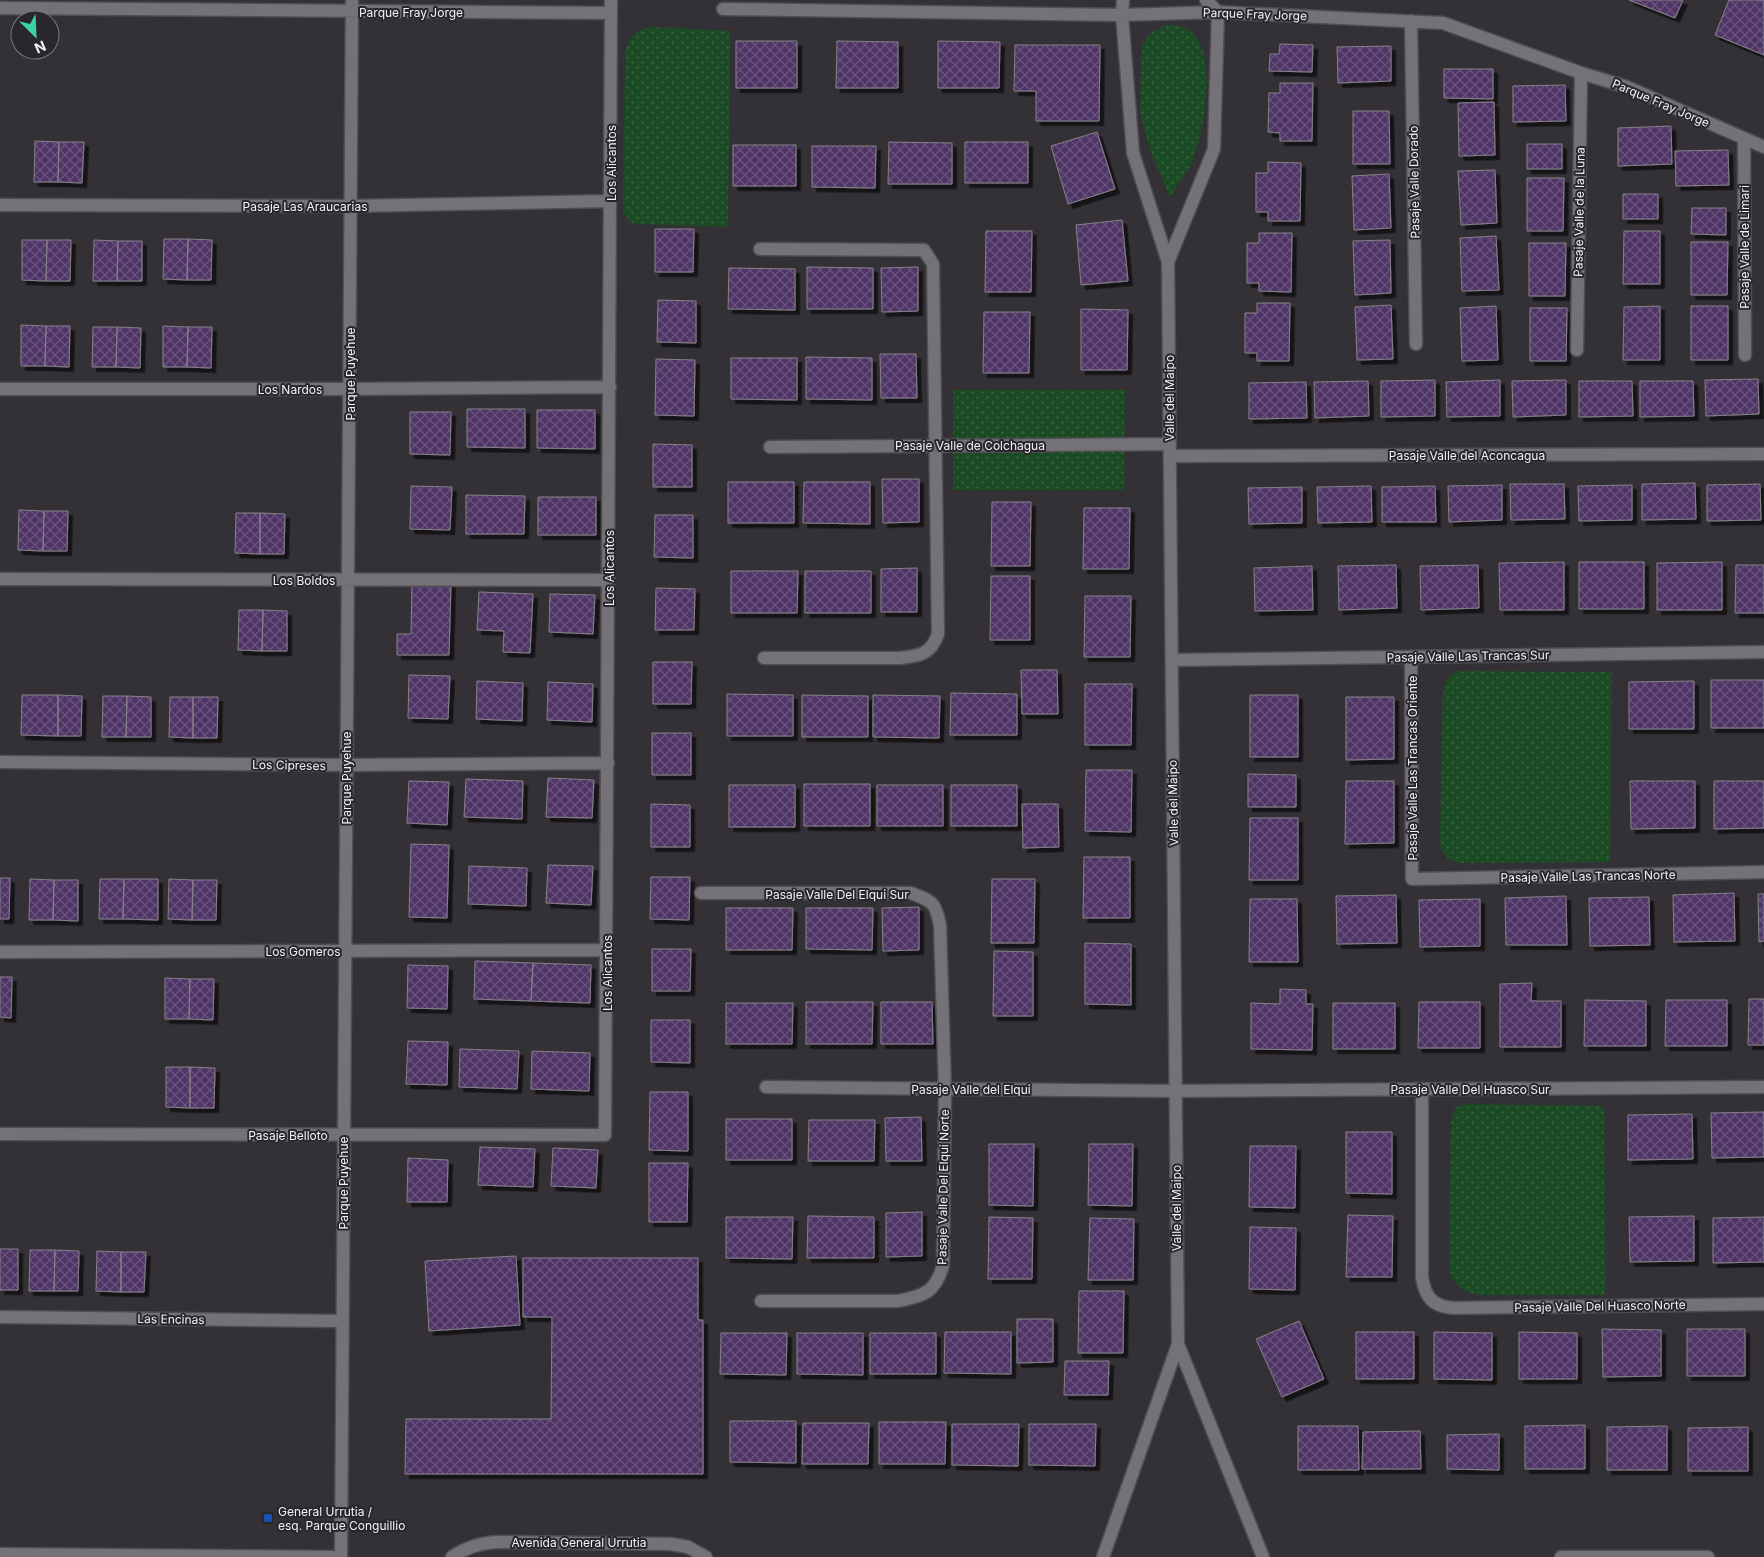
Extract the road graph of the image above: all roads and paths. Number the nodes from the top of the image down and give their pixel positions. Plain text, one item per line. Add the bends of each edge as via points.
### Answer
1 (1123, 0) edge
2 (1206, 0) edge
3 (352, 6) edge
4 (611, 6) edge
5 (0, 8) edge
6 (723, 9) dead end
7 (1218, 12) junction
8 (1122, 15) junction
9 (1411, 21) junction
10 (1581, 73) junction
11 (1744, 139) junction
12 (1764, 147) edge
13 (610, 201) junction
14 (0, 205) edge
15 (351, 206) junction
16 (760, 249) dead end
17 (1168, 262) junction
18 (1416, 344) dead end
19 (1577, 350) dead end
20 (1745, 355) dead end
21 (610, 387) junction
22 (0, 389) edge
23 (350, 389) junction
24 (770, 446) dead end
25 (935, 446) junction
26 (1170, 450) junction
27 (1764, 454) edge
28 (0, 579) edge
29 (348, 580) junction
30 (609, 580) junction
31 (1764, 652) edge
32 (1411, 657) junction
33 (764, 658) dead end
34 (1172, 660) junction
35 (0, 762) edge
36 (608, 763) junction
37 (346, 766) junction
38 (1764, 872) edge
39 (1412, 879) joint
40 (701, 893) dead end
41 (607, 950) junction
42 (345, 951) junction
43 (0, 952) edge
44 (1764, 1086) edge
45 (766, 1087) dead end
46 (1422, 1089) junction
47 (945, 1090) junction
48 (1176, 1091) junction
49 (0, 1134) edge
50 (344, 1135) junction
51 (605, 1135) joint
52 (761, 1301) dead end
53 (1764, 1304) edge
54 (0, 1317) edge
55 (342, 1321) junction
56 (1178, 1344) junction
57 (0, 1554) edge
58 (1592, 1556) edge
59 (284, 1557) edge
60 (332, 1557) edge
61 (340, 1557) edge
62 (452, 1557) edge
63 (706, 1557) edge
64 (1103, 1557) edge
65 (1263, 1557) edge
66 (1561, 1557) edge
67 (1708, 1557) edge

1 - 8 street, Valle del Maipo
2 - 7 street
3 - 4 street, Parque Fray Jorge
3 - 5 street, Parque Fray Jorge
3 - 15 street, Parque Puyehue
4 - 13 street, Los Alicantos
6 - 8 street, Parque Fray Jorge
7 - 8 street, Parque Fray Jorge
7 - 9 street, Parque Fray Jorge
7 - 17 street, Valle del Maipo via 1214,149
8 - 17 street, Valle del Maipo via 1133,153
9 - 10 street, Parque Fray Jorge via 1444,23
9 - 18 street, Pasaje Valle Dorado
10 - 11 street, Parque Fray Jorge via 1627,87
10 - 19 street, Pasaje Valle de la Luna
11 - 12 street, Parque Fray Jorge
11 - 20 street, Pasaje Valle de Limari
13 - 15 street, Pasaje Las Araucarias
13 - 21 street, Los Alicantos
14 - 15 street, Pasaje Las Araucarias
15 - 23 street, Parque Puyehue
16 - 25 street via 924,250 933,264
17 - 26 street, Valle del Maipo
21 - 23 street, Los Nardos
21 - 30 street, Los Alicantos
22 - 23 street, Los Nardos
23 - 29 street, Parque Puyehue
24 - 25 street, Pasaje Valle de Colchagua
25 - 26 street, Pasaje Valle de Colchagua
25 - 33 street via 938,634 934,645 916,657
26 - 27 street, Pasaje Valle del Aconcagua
26 - 34 street, Valle del Maipo
28 - 29 street, Los Boldos
29 - 30 street, Los Boldos
29 - 37 street, Parque Puyehue
30 - 36 street, Los Alicantos
31 - 32 street, Pasaje Valle Las Trancas Sur
32 - 34 street, Pasaje Valle Las Trancas Sur
32 - 39 street, Pasaje Valle Las Trancas Oriente
34 - 48 street, Valle del Maipo
35 - 37 street, Los Cipreses
36 - 37 street, Los Cipreses
36 - 41 street, Los Alicantos
37 - 42 street, Parque Puyehue
38 - 39 street, Pasaje Valle Las Trancas Norte
40 - 47 street, Pasaje Valle Del Elqui Sur via 911,893 928,900 937,908 940,925
41 - 42 street, Los Gomeros
41 - 51 street, Los Alicantos
42 - 43 street, Los Gomeros
42 - 50 street, Parque Puyehue
44 - 46 street, Pasaje Valle Del Huasco Sur
45 - 47 street, Pasaje Valle del Elqui
46 - 48 street, Pasaje Valle Del Huasco Sur
46 - 53 street, Pasaje Valle Del Huasco Norte via 1422,1277 1423,1288 1436,1305 1453,1308
47 - 48 street, Pasaje Valle del Elqui
47 - 52 street, Pasaje Valle Del Elqui Norte via 943,1265 935,1284 919,1297 898,1301
48 - 56 street, Valle del Maipo
49 - 50 street, Pasaje Belloto
50 - 51 street, Pasaje Belloto
50 - 55 street, Parque Puyehue
54 - 55 street, Las Encinas
55 - 61 street, Parque Puyehue
56 - 64 street, Valle del Maipo
56 - 65 street, Valle del Maipo
57 - 59 street
58 - 66 street
58 - 67 street
59 - 60 street
62 - 63 street, Avenida General Urrutia via 486,1542 501,1542 671,1544

